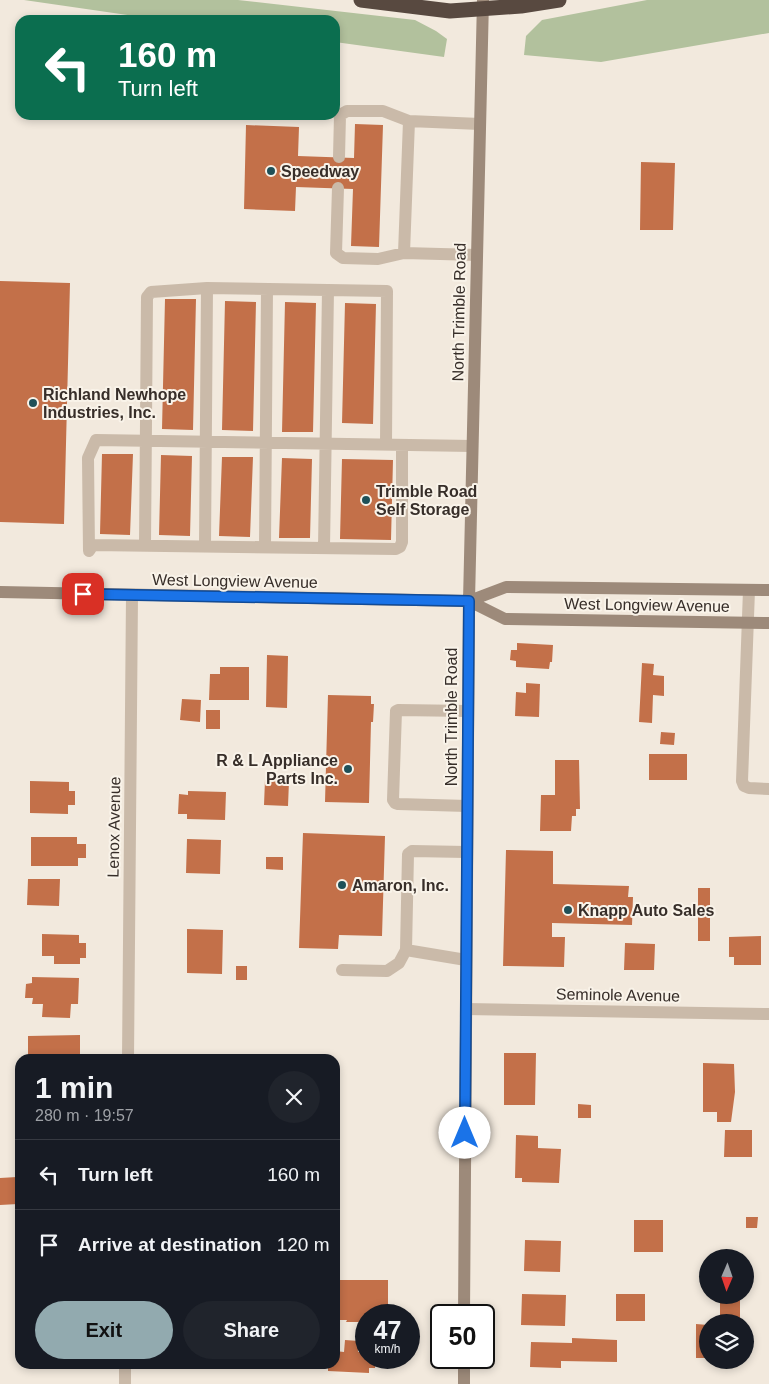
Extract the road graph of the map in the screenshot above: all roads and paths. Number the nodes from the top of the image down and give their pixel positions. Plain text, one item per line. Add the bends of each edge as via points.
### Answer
1 (361, 0) edge
2 (559, 0) edge
3 (483, 5) edge
4 (340, 115) edge
5 (340, 120) edge
6 (409, 121) junction
7 (480, 124) junction
8 (339, 157) dead end
9 (338, 188) dead end
10 (404, 253) junction
11 (477, 255) junction
12 (208, 288) junction
13 (267, 289) junction
14 (328, 290) junction
15 (146, 440) junction
16 (206, 441) junction
17 (266, 442) junction
18 (326, 443) junction
19 (386, 444) junction
20 (402, 445) junction
21 (472, 446) junction
22 (145, 545) junction
23 (205, 546) junction
24 (265, 547) junction
25 (324, 548) junction
26 (749, 590) junction
27 (769, 590) edge
28 (0, 592) edge
29 (132, 595) junction
30 (469, 601) junction
31 (747, 622) junction
32 (769, 623) edge
33 (468, 711) junction
34 (769, 789) edge
35 (467, 806) junction
36 (466, 852) junction
37 (406, 950) junction
38 (466, 960) junction
39 (342, 970) dead end
40 (466, 1009) junction
41 (769, 1014) edge
42 (128, 1054) edge
43 (464, 1304) edge
44 (125, 1369) edge
45 (464, 1369) edge
46 (125, 1384) edge
47 (464, 1384) edge

1 - 3 highway via 450,11
2 - 3 highway
3 - 7 main road, North Trimble Road
4 - 6 street via 346,110 383,111
5 - 8 street
6 - 7 street
6 - 10 street
7 - 11 main road, North Trimble Road
9 - 10 street via 336,252 343,258 378,259
10 - 11 street
11 - 21 main road, North Trimble Road
12 - 13 street
12 - 15 street via 158,290 147,297
12 - 16 street
13 - 14 street
13 - 17 street
14 - 18 street
14 - 19 street via 387,292
15 - 16 street
15 - 22 street
15 - 22 street via 96,440 88,468 89,551 93,545
16 - 17 street
16 - 23 street
17 - 18 street
17 - 24 street
18 - 19 street
18 - 25 street
19 - 20 street
20 - 21 street
20 - 25 street via 400,547 396,550
21 - 30 main road, North Trimble Road
22 - 23 street
23 - 24 street
24 - 25 street
26 - 27 main road, West Longview Avenue
26 - 30 main road, West Longview Avenue via 506,586
26 - 31 street
28 - 29 main road, West Longview Avenue
29 - 30 main road, West Longview Avenue
29 - 42 street, Lenox Avenue
30 - 31 main road, West Longview Avenue via 505,619
30 - 33 main road, North Trimble Road
31 - 32 main road, West Longview Avenue
31 - 34 street via 742,781 749,788
33 - 35 main road, North Trimble Road
33 - 35 street via 396,712 394,800 398,804
35 - 36 main road, North Trimble Road
36 - 37 street via 412,851 408,854
36 - 38 main road, North Trimble Road
37 - 38 street
37 - 39 street via 399,963 387,971
38 - 40 main road, North Trimble Road
40 - 41 street, Seminole Avenue
40 - 43 main road, North Trimble Road
44 - 46 street
45 - 47 main road

